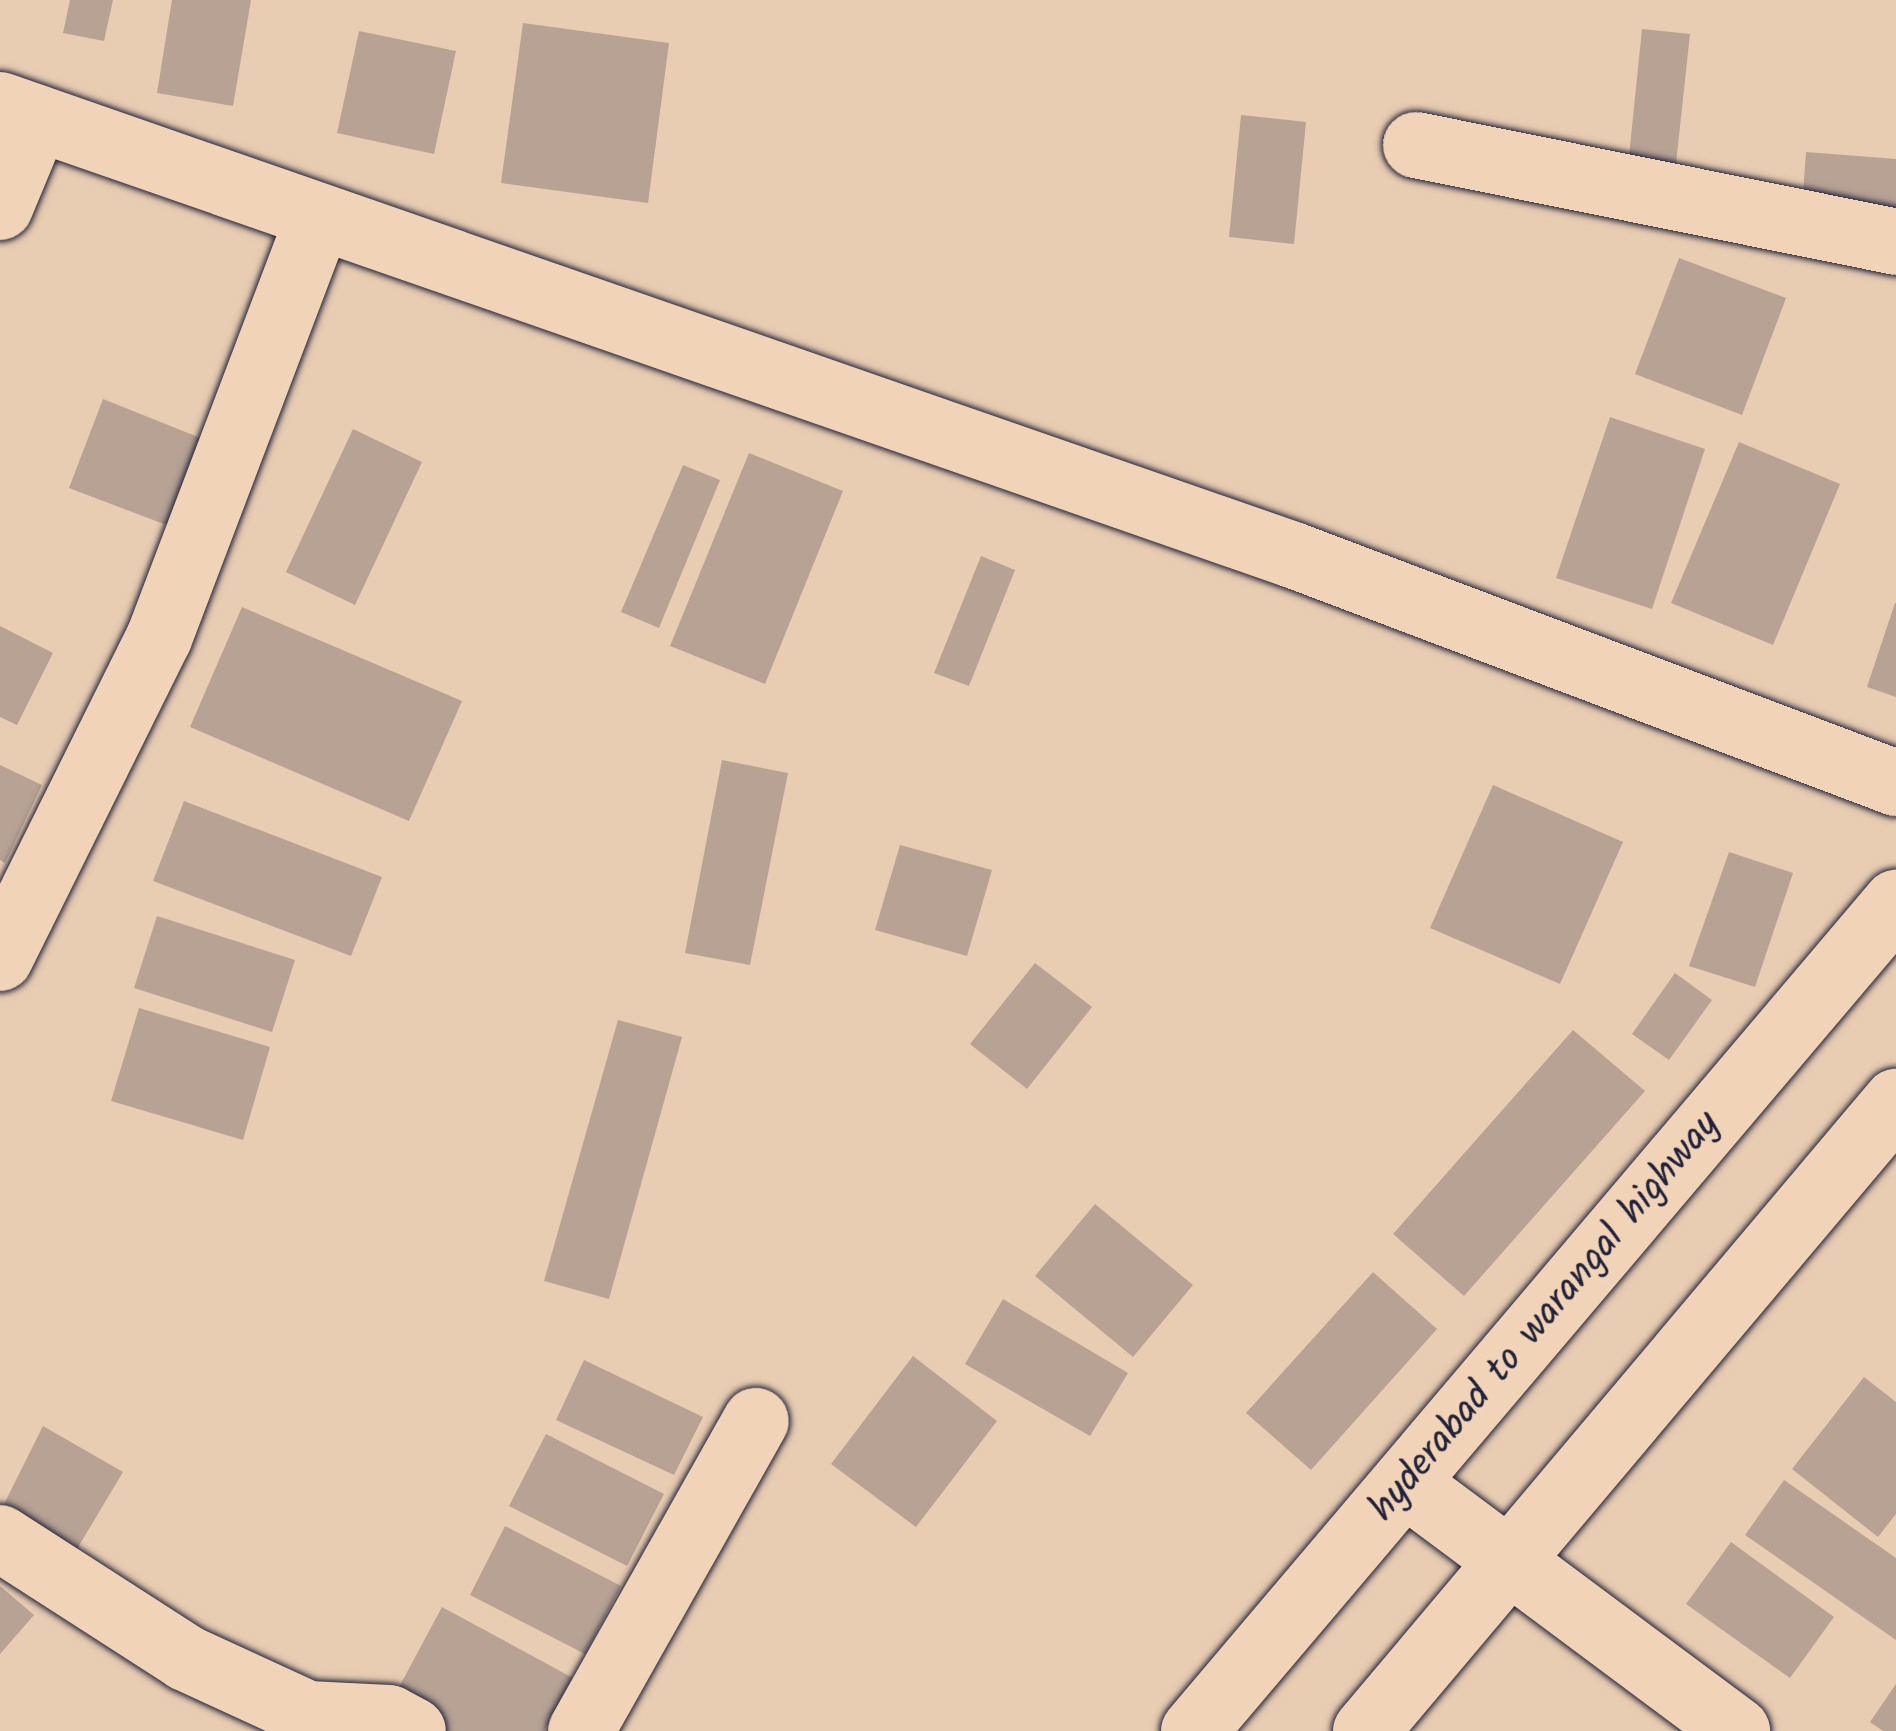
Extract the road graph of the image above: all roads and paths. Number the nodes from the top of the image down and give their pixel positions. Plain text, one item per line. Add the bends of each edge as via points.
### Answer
1 (19, 111) edge
2 (1417, 145) dead end
3 (0, 207) edge
4 (317, 220) junction
5 (1896, 242) edge
6 (1896, 783) edge
7 (1896, 903) edge
8 (0, 958) edge
9 (1896, 1102) edge
10 (756, 1421) dead end
11 (1406, 1484) junction
12 (0, 1538) edge
13 (1512, 1559) junction
14 (413, 1731) edge
15 (581, 1731) edge
16 (1194, 1731) edge
17 (1366, 1731) edge
18 (1737, 1731) edge

1 - 3 street
1 - 4 street
2 - 5 street
4 - 6 street via 1293,555
4 - 8 street via 158,638
7 - 11 street, hyderabad to warangal highway
9 - 13 street
10 - 15 street
11 - 13 street
11 - 16 street, hyderabad to warangal highway
12 - 14 street via 186,1658 308,1714 389,1718
13 - 17 street
13 - 18 street

